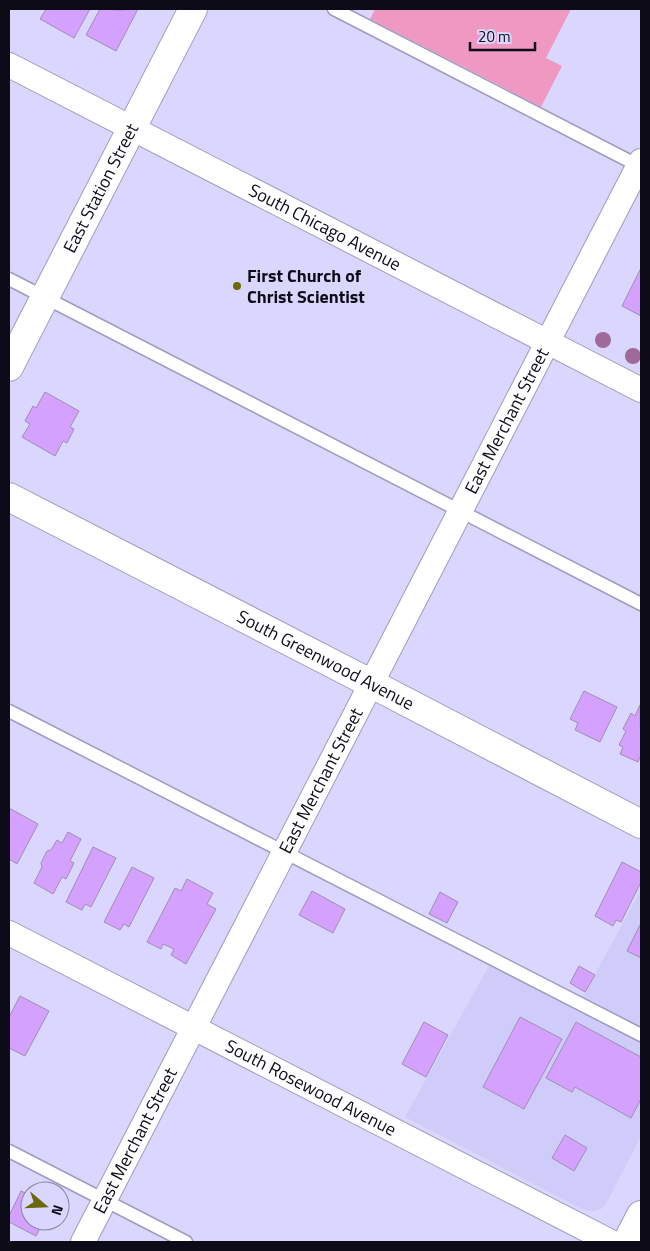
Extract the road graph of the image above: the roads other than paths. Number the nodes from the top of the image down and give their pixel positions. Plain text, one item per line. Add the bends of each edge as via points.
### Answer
1 (193, 9) edge
2 (334, 9) edge
3 (9, 65) edge
4 (132, 128) junction
5 (640, 164) edge
6 (9, 279) edge
7 (44, 298) junction
8 (548, 342) junction
9 (9, 367) edge
10 (641, 390) edge
11 (9, 497) edge
12 (461, 511) junction
13 (641, 604) edge
14 (372, 684) junction
15 (9, 711) edge
16 (641, 824) edge
17 (285, 852) junction
18 (9, 933) edge
19 (194, 1028) junction
20 (641, 1035) edge
21 (9, 1152) edge
22 (105, 1201) junction
23 (641, 1215) edge
24 (83, 1242) edge
25 (186, 1242) edge
26 (611, 1242) edge
27 (627, 1242) edge

1 - 4 street, East Station Street
2 - 5 lane
3 - 4 street, South Chicago Avenue
4 - 7 street, East Station Street
4 - 8 street, South Chicago Avenue
5 - 8 street, East Merchant Street
6 - 7 lane
7 - 9 street, East Station Street
7 - 12 lane
8 - 10 street, South Chicago Avenue
8 - 12 street, East Merchant Street
11 - 14 street, South Greenwood Avenue
12 - 13 lane
12 - 14 street, East Merchant Street
14 - 16 street, South Greenwood Avenue
14 - 17 street, East Merchant Street
15 - 17 lane
17 - 19 street, East Merchant Street
17 - 20 lane
18 - 19 street, South Rosewood Avenue
19 - 22 street, East Merchant Street
19 - 26 street, South Rosewood Avenue
21 - 22 lane
22 - 24 street, East Merchant Street
22 - 25 lane
23 - 27 street

